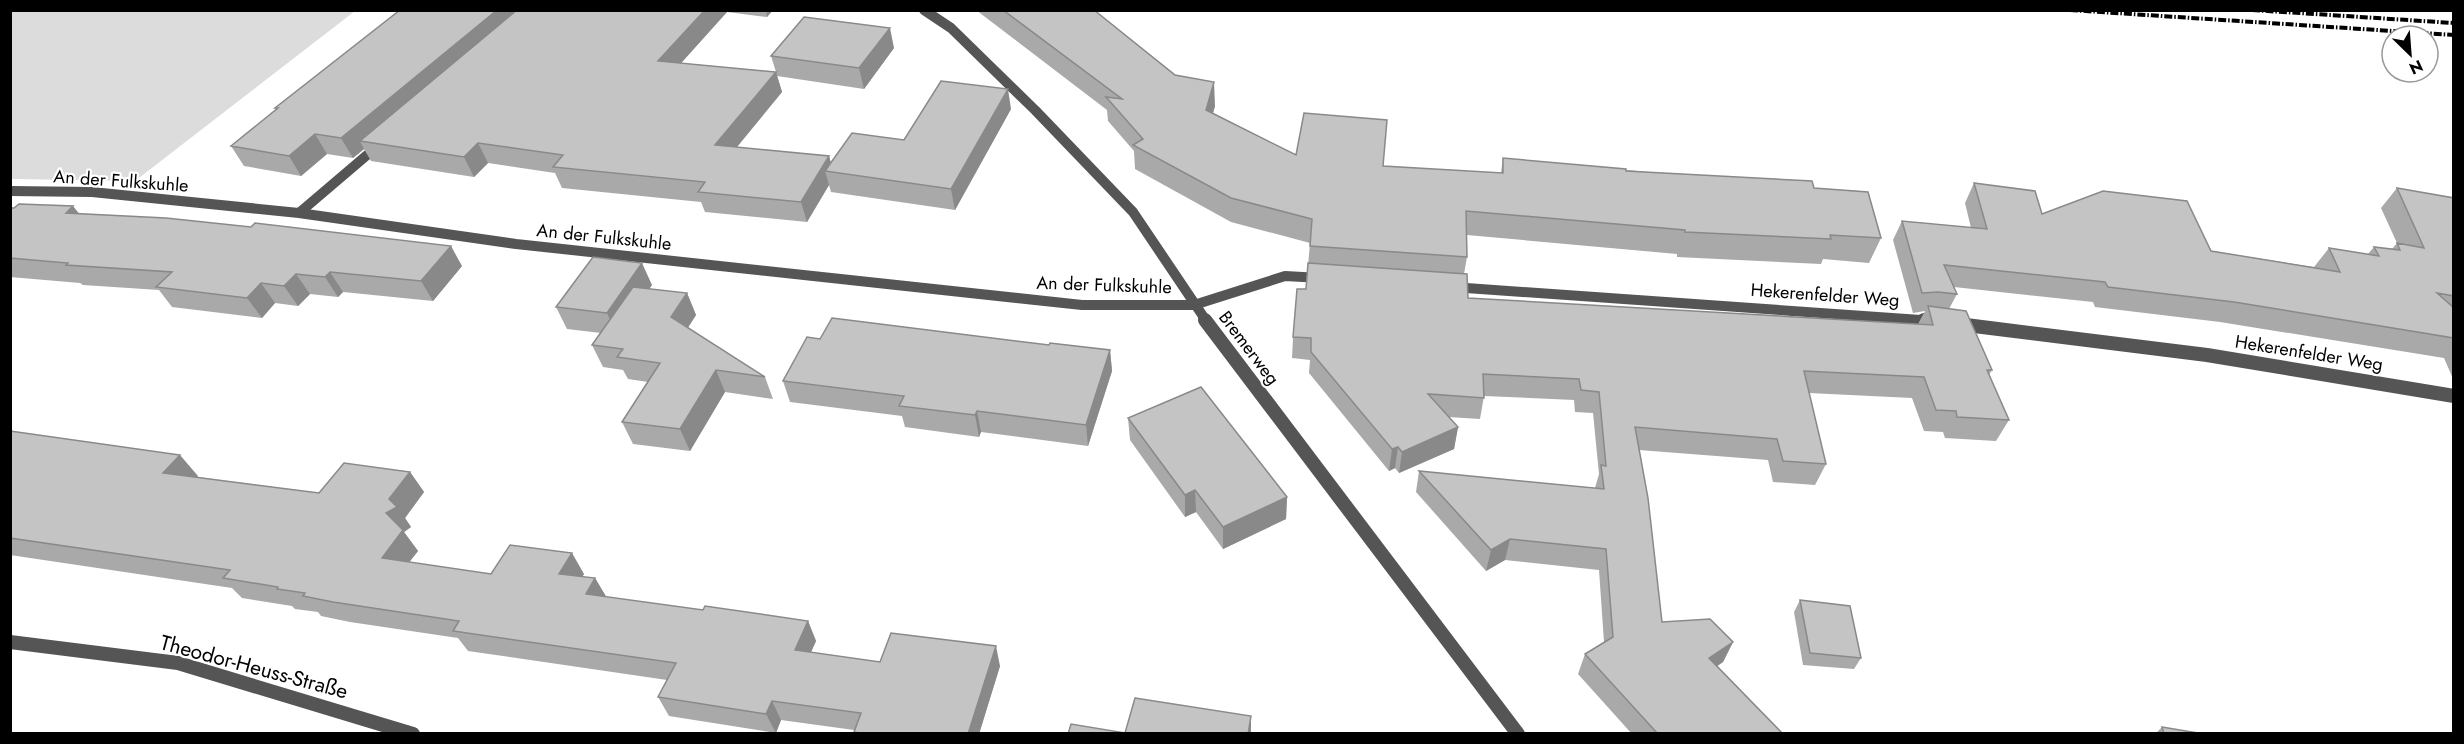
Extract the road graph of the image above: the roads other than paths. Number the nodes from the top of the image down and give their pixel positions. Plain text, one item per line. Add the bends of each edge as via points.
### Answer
1 (924, 10) edge
2 (387, 138) edge
3 (10, 191) edge
4 (299, 213) junction
5 (1332, 279) edge
6 (1439, 286) edge
7 (1194, 305) junction
8 (2454, 396) edge
9 (10, 642) edge
10 (413, 734) edge
11 (1518, 734) edge

1 - 7 street, Bremerweg via 951,28 1133,212
2 - 4 street
3 - 4 street, An der Fulkskuhle via 92,192
4 - 7 street, An der Fulkskuhle via 516,244 1082,305
5 - 7 street via 1285,276
6 - 8 street, Hekerenfelder Weg via 1916,319 2077,337 2372,380
7 - 11 street, Bremerweg
9 - 10 street, Theodor-Heuss-Straße via 178,663

